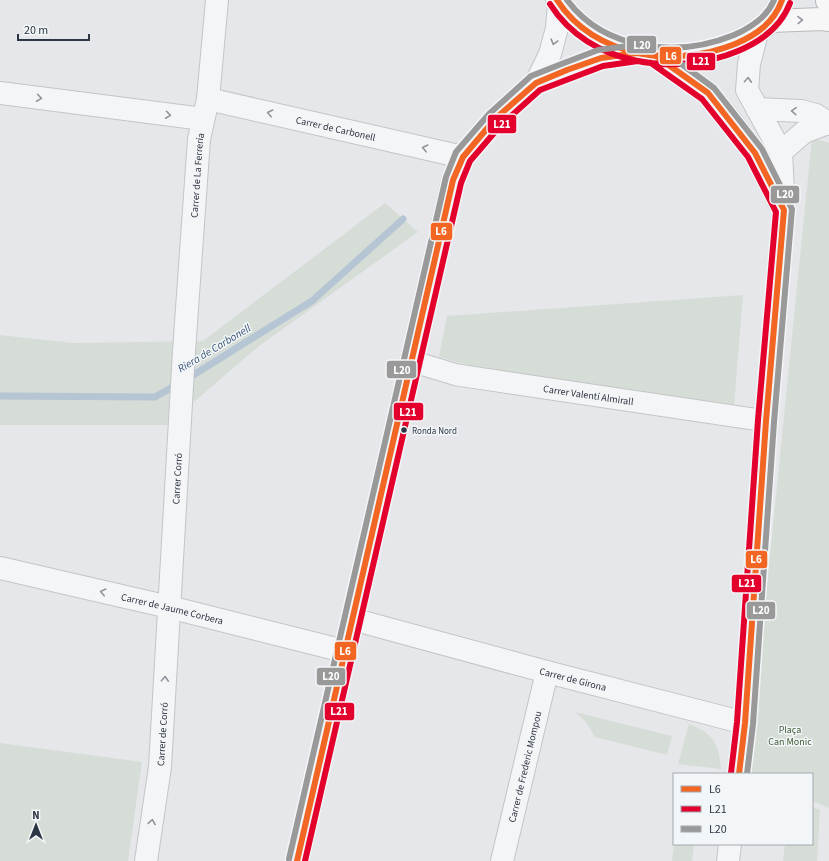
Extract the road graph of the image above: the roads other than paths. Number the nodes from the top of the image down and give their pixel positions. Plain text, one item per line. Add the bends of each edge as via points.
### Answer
1 (217, 0) edge
2 (782, 0) edge
3 (558, 2) edge
4 (828, 7) edge
5 (764, 27) junction
6 (646, 54) junction
7 (536, 83) junction
8 (0, 93) edge
9 (206, 109) junction
10 (757, 109) junction
11 (828, 124) edge
12 (781, 152) junction
13 (463, 157) junction
14 (784, 210) junction
15 (184, 351) joint
16 (412, 361) junction
17 (766, 421) junction
18 (0, 568) edge
19 (169, 607) junction
20 (352, 619) junction
21 (344, 651) junction
22 (546, 672) junction
23 (745, 723) junction
24 (739, 773) edge
25 (730, 845) edge
26 (146, 861) edge
27 (297, 861) edge
28 (502, 861) edge
29 (728, 861) edge

1 - 9 street, Carrer de La Ferreria
2 - 5 street
3 - 6 street via 576,23 596,38 615,47
3 -> 7 street via 557,28 550,54
5 -> 4 highway via 822,19
5 - 6 street via 718,51 675,56
10 -> 5 street via 747,90 749,64
6 - 7 street via 601,58
6 - 14 street via 708,93 754,153
7 - 13 street via 495,119
8 -> 9 street, Carrer de Carbonell
13 -> 9 street, Carrer de Carbonell
9 - 15 street, Carrer de La Ferreria via 199,139
11 -> 10 street via 816,115 801,111
10 - 12 street
11 - 12 street via 804,132
12 - 14 street
13 - 16 street via 453,180
14 - 17 street
15 - 19 street, Carrer Corró
16 - 17 street, Carrer Valentí Almirall via 457,375
16 - 20 street
17 - 23 street
19 -> 18 street, Carrer de Jaume Corbera
19 - 21 street, Carrer de Jaume Corbera
26 -> 19 street, Carrer de Corró via 160,767
20 - 21 street
20 - 22 street, Carrer de Girona
21 - 27 street
22 - 23 street, Carrer de Girona
22 - 28 street, Carrer de Frederic Mompou
23 - 24 street
25 - 29 street

